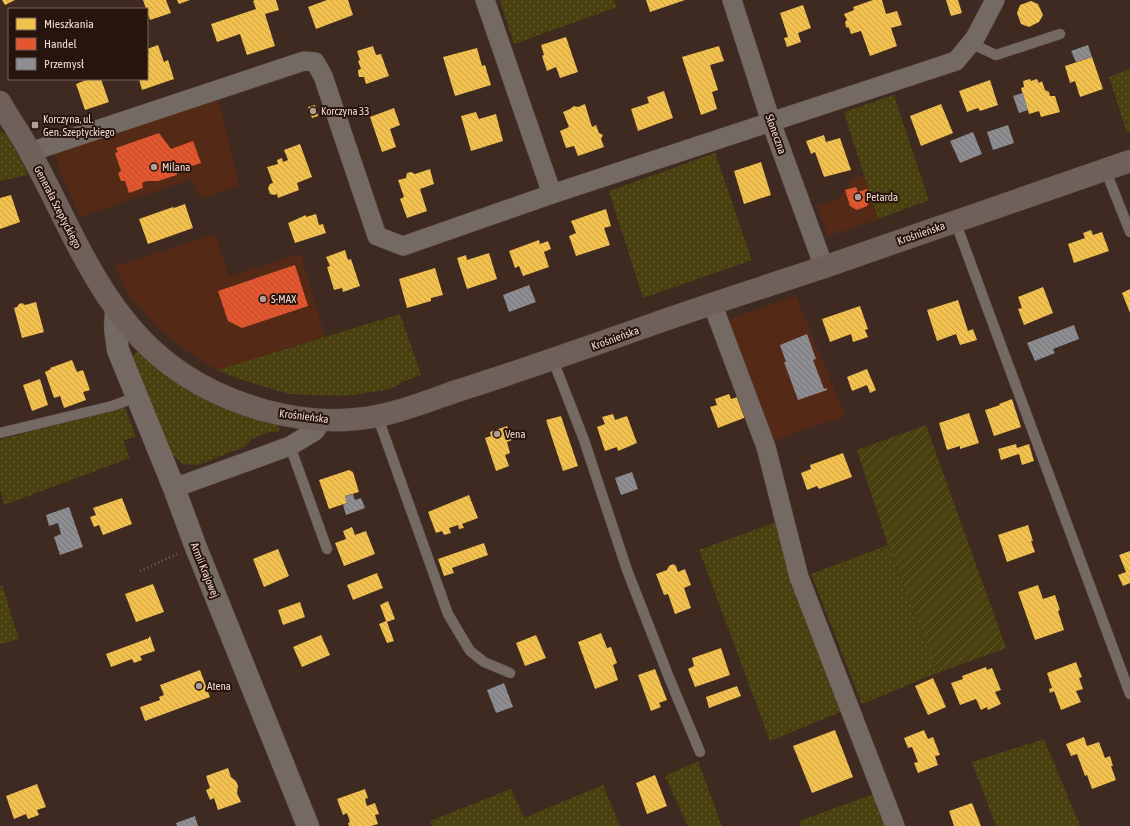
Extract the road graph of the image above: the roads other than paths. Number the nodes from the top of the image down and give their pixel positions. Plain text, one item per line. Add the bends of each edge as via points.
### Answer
1 (485, 0) edge
2 (732, 0) edge
3 (995, 0) edge
4 (1060, 34) dead end
5 (970, 43) junction
6 (0, 102) edge
7 (771, 122) junction
8 (30, 152) junction
9 (1130, 161) edge
10 (1105, 169) junction
11 (552, 194) junction
12 (955, 221) junction
13 (1130, 232) edge
14 (824, 266) junction
15 (712, 303) junction
16 (116, 311) junction
17 (553, 360) junction
18 (137, 397) junction
19 (377, 415) junction
20 (322, 420) junction
21 (0, 433) edge
22 (290, 446) junction
23 (174, 488) junction
24 (327, 549) dead end
25 (510, 673) dead end
26 (1130, 694) edge
27 (700, 752) dead end
28 (308, 826) edge
29 (895, 826) edge

1 - 11 street
2 - 7 street, Słoneczna
3 - 5 street
4 - 5 lane via 996,55
5 - 7 street via 956,61
6 - 8 main road, Generała Szeptyckiego
7 - 11 street
7 - 14 street, Słoneczna
8 - 11 street via 304,61 315,62 323,76 377,236 403,246
8 - 16 main road, Generała Szeptyckiego via 96,281
9 - 10 main road, Krośnieńska
10 - 12 main road, Krośnieńska
10 - 13 lane
12 - 14 main road, Krośnieńska
12 - 26 lane
14 - 15 main road, Krośnieńska
15 - 17 main road, Krośnieńska
15 - 29 street via 766,447 799,577
16 - 18 street, Armii Krajowej via 118,350
16 - 20 main road, Krośnieńska via 159,356 197,383 267,411
17 - 19 main road, Krośnieńska via 391,413
17 - 27 lane via 584,440 627,570
18 - 21 lane via 112,406
18 - 23 street, Armii Krajowej
19 - 20 main road, Krośnieńska via 358,419
19 - 25 lane via 448,614 470,651 484,662
20 - 22 street via 316,431
22 - 23 street
22 - 24 lane
23 - 28 street, Armii Krajowej

